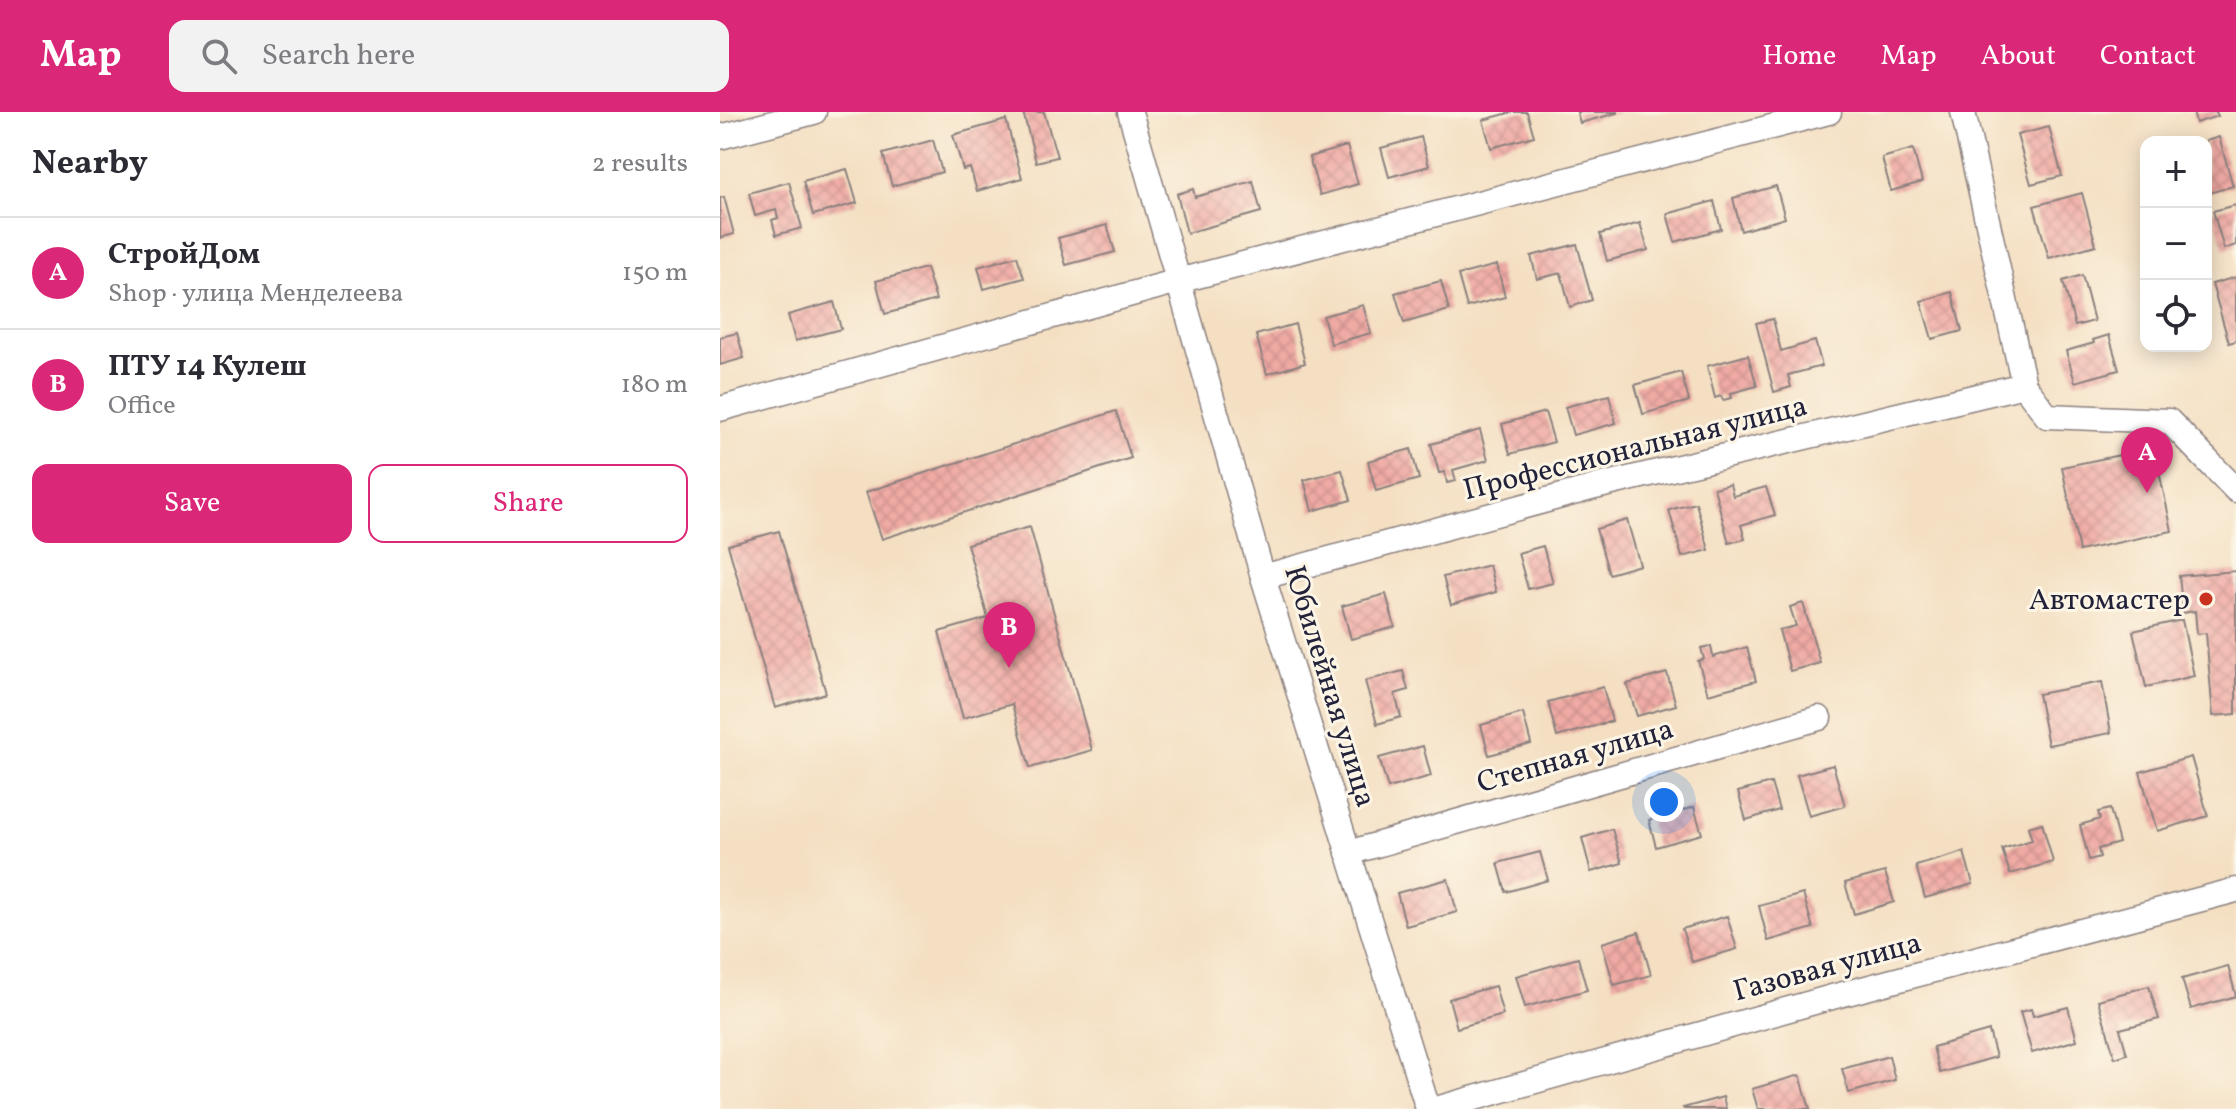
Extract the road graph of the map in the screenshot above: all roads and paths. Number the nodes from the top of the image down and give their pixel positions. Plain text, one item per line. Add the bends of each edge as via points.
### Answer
1 (814, 112) edge
2 (1130, 112) edge
3 (1829, 112) edge
4 (1966, 113) edge
5 (720, 137) edge
6 (1178, 281) junction
7 (2024, 385) junction
8 (720, 409) edge
9 (2236, 490) edge
10 (1263, 577) junction
11 (1819, 718) dead end
12 (1348, 853) junction
13 (2236, 890) edge
14 (1428, 1109) edge
15 (1436, 1109) edge

1 - 5 street
2 - 6 street, Юбилейная улица
3 - 6 street
4 - 7 street
6 - 8 street
6 - 10 street, Юбилейная улица
7 - 9 street via 2047,416 2169,421
7 - 10 street, Профессиональная улица via 1595,487
10 - 12 street, Юбилейная улица
11 - 12 street, Степная улица
12 - 14 street, Юбилейная улица
13 - 15 street, Газовая улица

